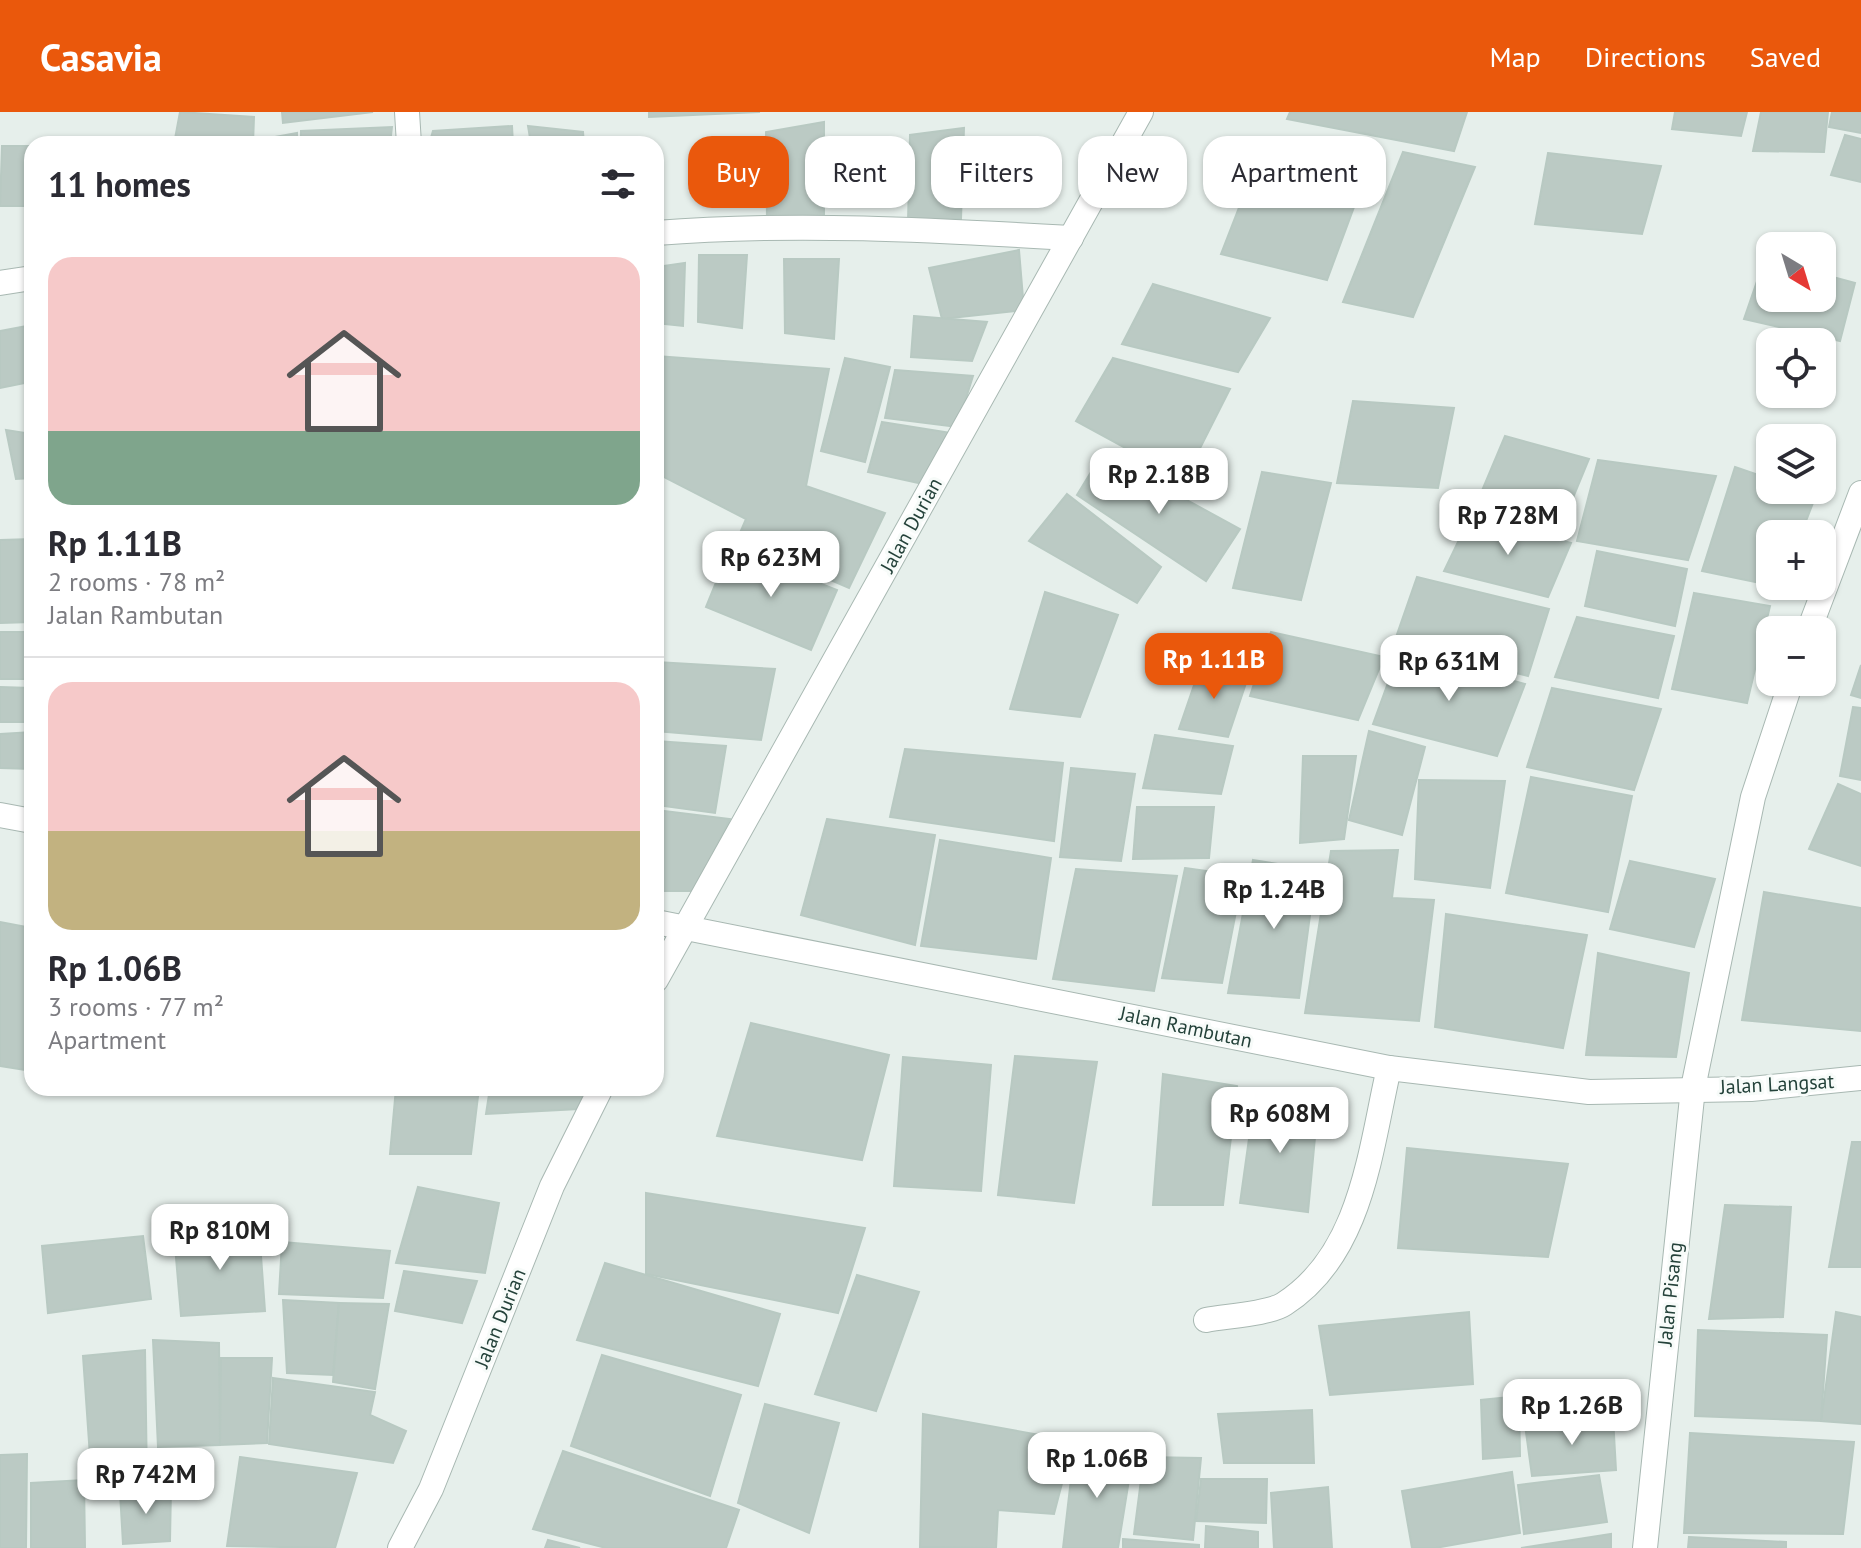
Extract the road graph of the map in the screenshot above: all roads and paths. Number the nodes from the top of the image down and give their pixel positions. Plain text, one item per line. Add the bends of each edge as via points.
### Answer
1 (407, 112) edge
2 (1141, 112) edge
3 (408, 136) edge
4 (664, 232) edge
5 (1071, 238) junction
6 (24, 279) edge
7 (0, 283) edge
8 (1861, 493) edge
9 (1814, 616) edge
10 (1786, 696) edge
11 (0, 815) edge
12 (24, 820) edge
13 (664, 924) edge
14 (682, 927) junction
15 (664, 964) edge
16 (1389, 1068) junction
17 (1861, 1078) edge
18 (1693, 1088) junction
19 (597, 1096) edge
20 (1206, 1320) dead end
21 (400, 1548) edge
22 (1645, 1548) edge

1 - 3 street
2 - 5 street, Jalan Durian
4 - 5 street via 731,227
5 - 14 street, Jalan Durian
6 - 7 street
8 - 9 street
10 - 18 street, Jalan Pisang via 1753,797
11 - 12 street
13 - 14 street, Jalan Rambutan
14 - 15 street, Jalan Durian
14 - 16 street, Jalan Rambutan
16 - 18 street, Jalan Rambutan via 1589,1092
16 - 20 street via 1358,1206 1328,1263 1282,1305
17 - 18 street, Jalan Langsat via 1751,1089
18 - 22 street, Jalan Pisang
19 - 21 street, Jalan Durian via 552,1186 431,1489

